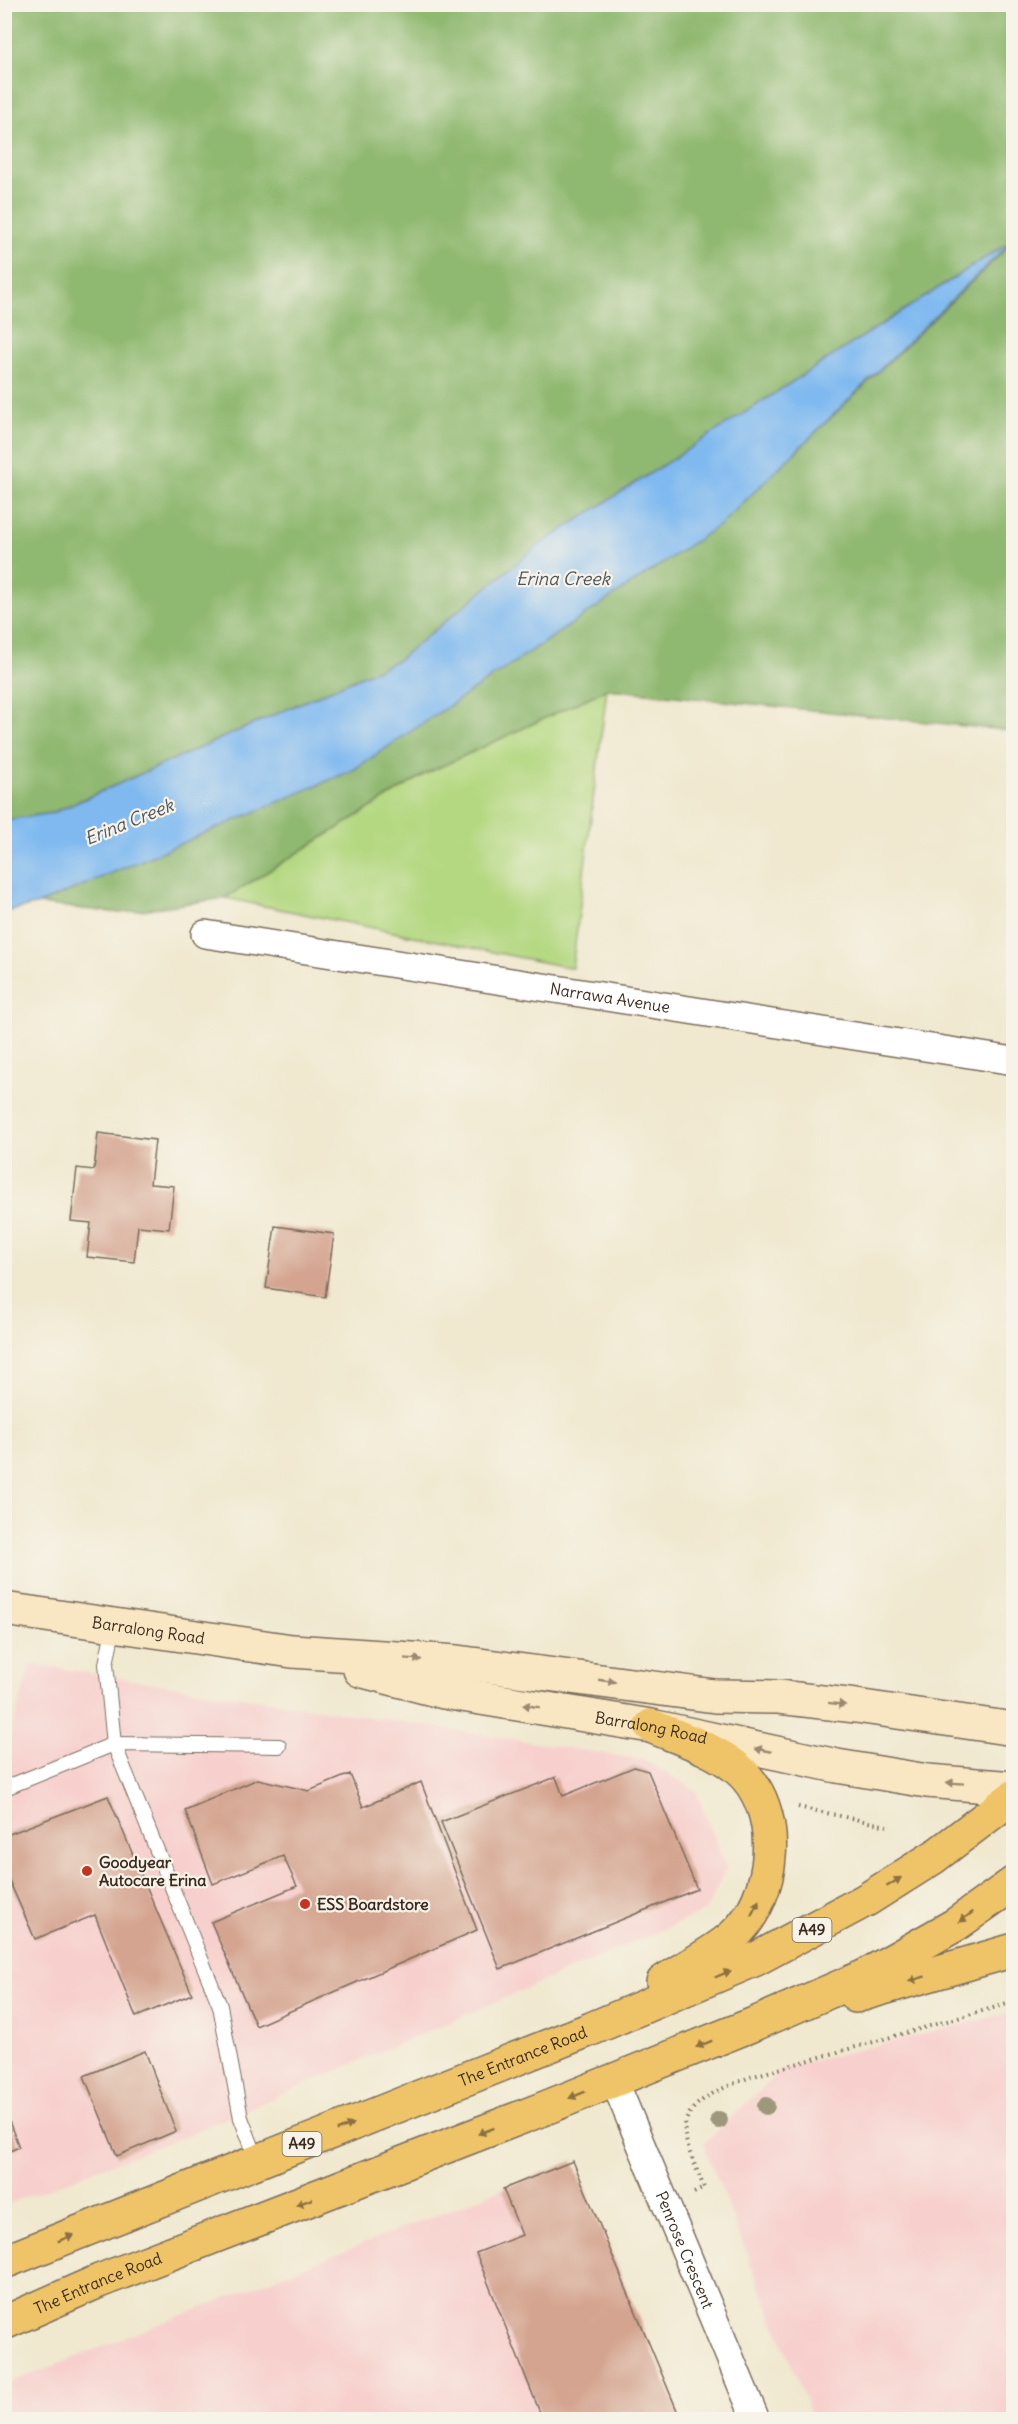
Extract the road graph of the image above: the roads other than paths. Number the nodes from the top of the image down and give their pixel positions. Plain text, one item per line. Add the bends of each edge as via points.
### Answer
1 (205, 934) dead end
2 (1014, 1060) edge
3 (5, 1612) edge
4 (114, 1625) junction
5 (292, 1651) junction
6 (651, 1726) junction
7 (1014, 1729) edge
8 (114, 1744) junction
9 (279, 1746) dead end
10 (5, 1788) edge
11 (1014, 1788) edge
12 (1014, 1796) edge
13 (1014, 1882) edge
14 (1014, 1950) edge
15 (759, 2022) junction
16 (591, 2029) junction
17 (614, 2080) junction
18 (258, 2162) junction
19 (4, 2262) edge
20 (4, 2323) edge
21 (756, 2420) edge

1 - 2 street, Narrawa Avenue
3 - 4 street, Barralong Road
4 - 5 street, Barralong Road
4 - 8 lane via 106,1664
6 -> 5 street, Barralong Road via 444,1692
5 -> 7 street, Barralong Road via 457,1662 715,1696 779,1697 856,1706
11 -> 6 street, Barralong Road via 927,1781 837,1766
16 -> 6 highway via 732,1937 761,1896 767,1870 771,1843 755,1788 738,1769 714,1753
8 - 9 lane
8 - 10 lane
8 - 18 lane via 220,2006 241,2118
16 -> 12 highway, The Entrance Road / A49 via 804,1935 934,1857
13 -> 15 highway, The Entrance Road via 955,1926 914,1950
14 -> 15 highway
15 -> 17 highway, The Entrance Road
18 -> 16 highway, The Entrance Road / A49
17 -> 20 highway, The Entrance Road
17 - 21 street, Penrose Crescent
19 -> 18 highway, The Entrance Road / A49

